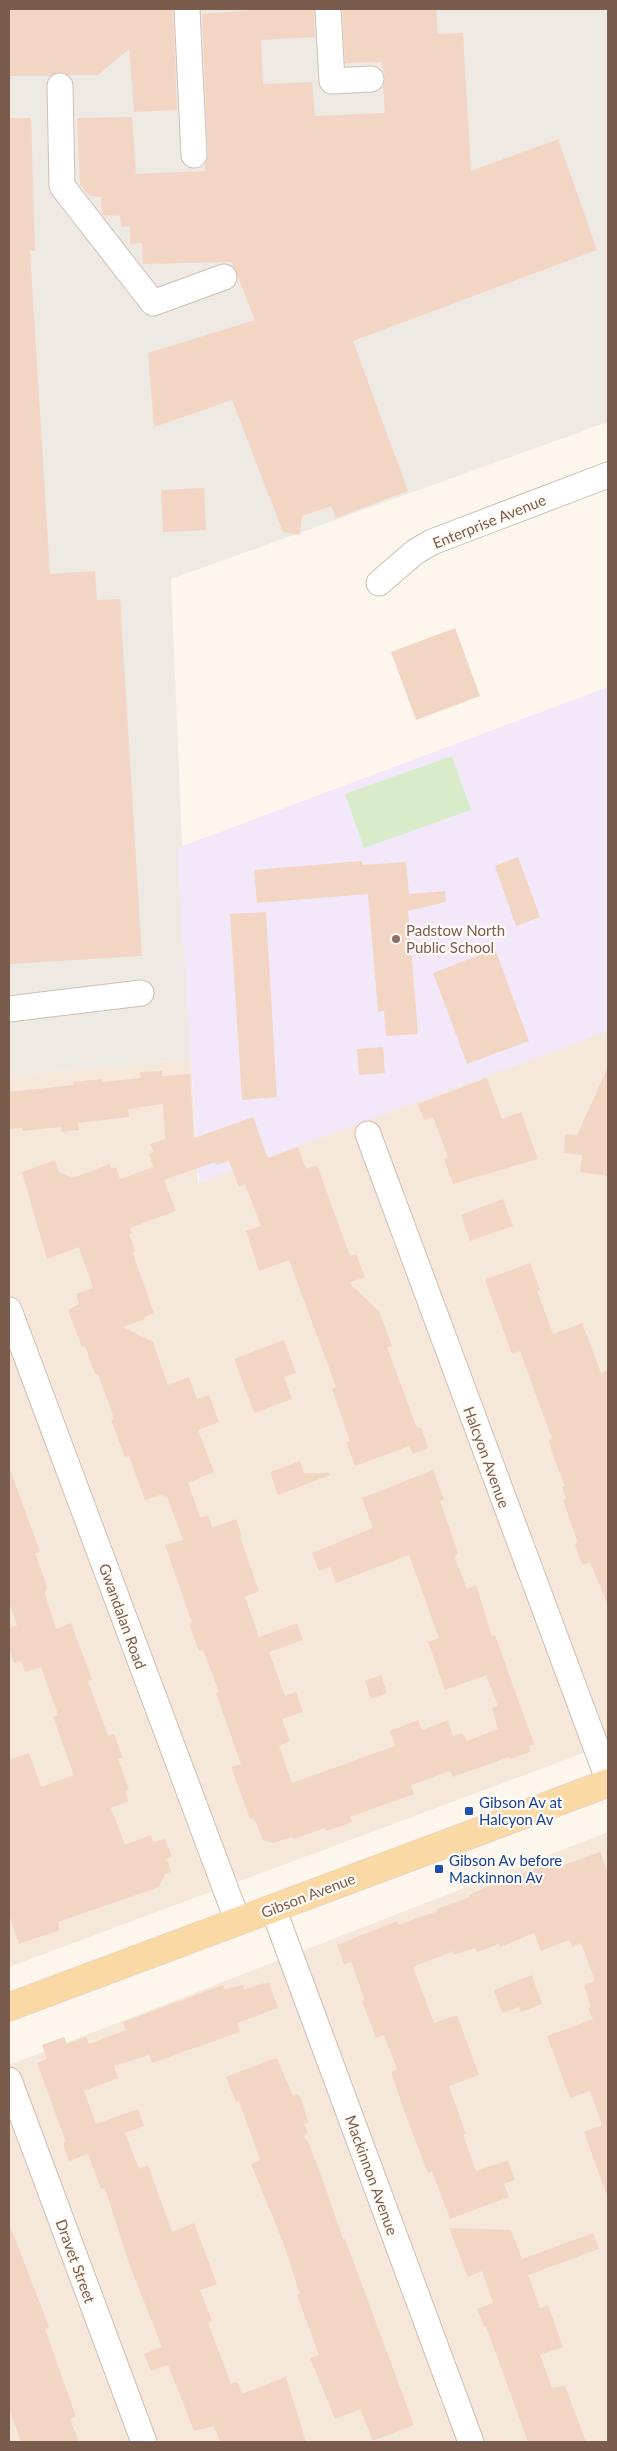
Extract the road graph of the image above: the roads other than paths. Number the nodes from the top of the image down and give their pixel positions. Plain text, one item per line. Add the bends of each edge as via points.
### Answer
1 (187, 9) edge
2 (328, 9) edge
3 (371, 79) dead end
4 (60, 86) dead end
5 (194, 156) dead end
6 (224, 278) dead end
7 (608, 475) edge
8 (379, 583) dead end
9 (141, 993) dead end
10 (9, 1008) edge
11 (368, 1134) dead end
12 (9, 1310) edge
13 (608, 1779) edge
14 (608, 1784) edge
15 (273, 1908) junction
16 (238, 1922) junction
17 (9, 2007) edge
18 (9, 2080) edge
19 (144, 2442) edge
20 (471, 2442) edge

1 - 5 street
2 - 3 street via 332,81
4 - 6 street via 62,186 153,303
7 - 8 street, Enterprise Avenue via 432,542
9 - 10 street
11 - 13 street, Halcyon Avenue
12 - 16 street, Gwandalan Road
14 - 15 main road, Gibson Avenue
15 - 16 main road, Gibson Avenue
15 - 20 street, Mackinnon Avenue
16 - 17 main road, Gibson Avenue
18 - 19 street, Dravet Street

